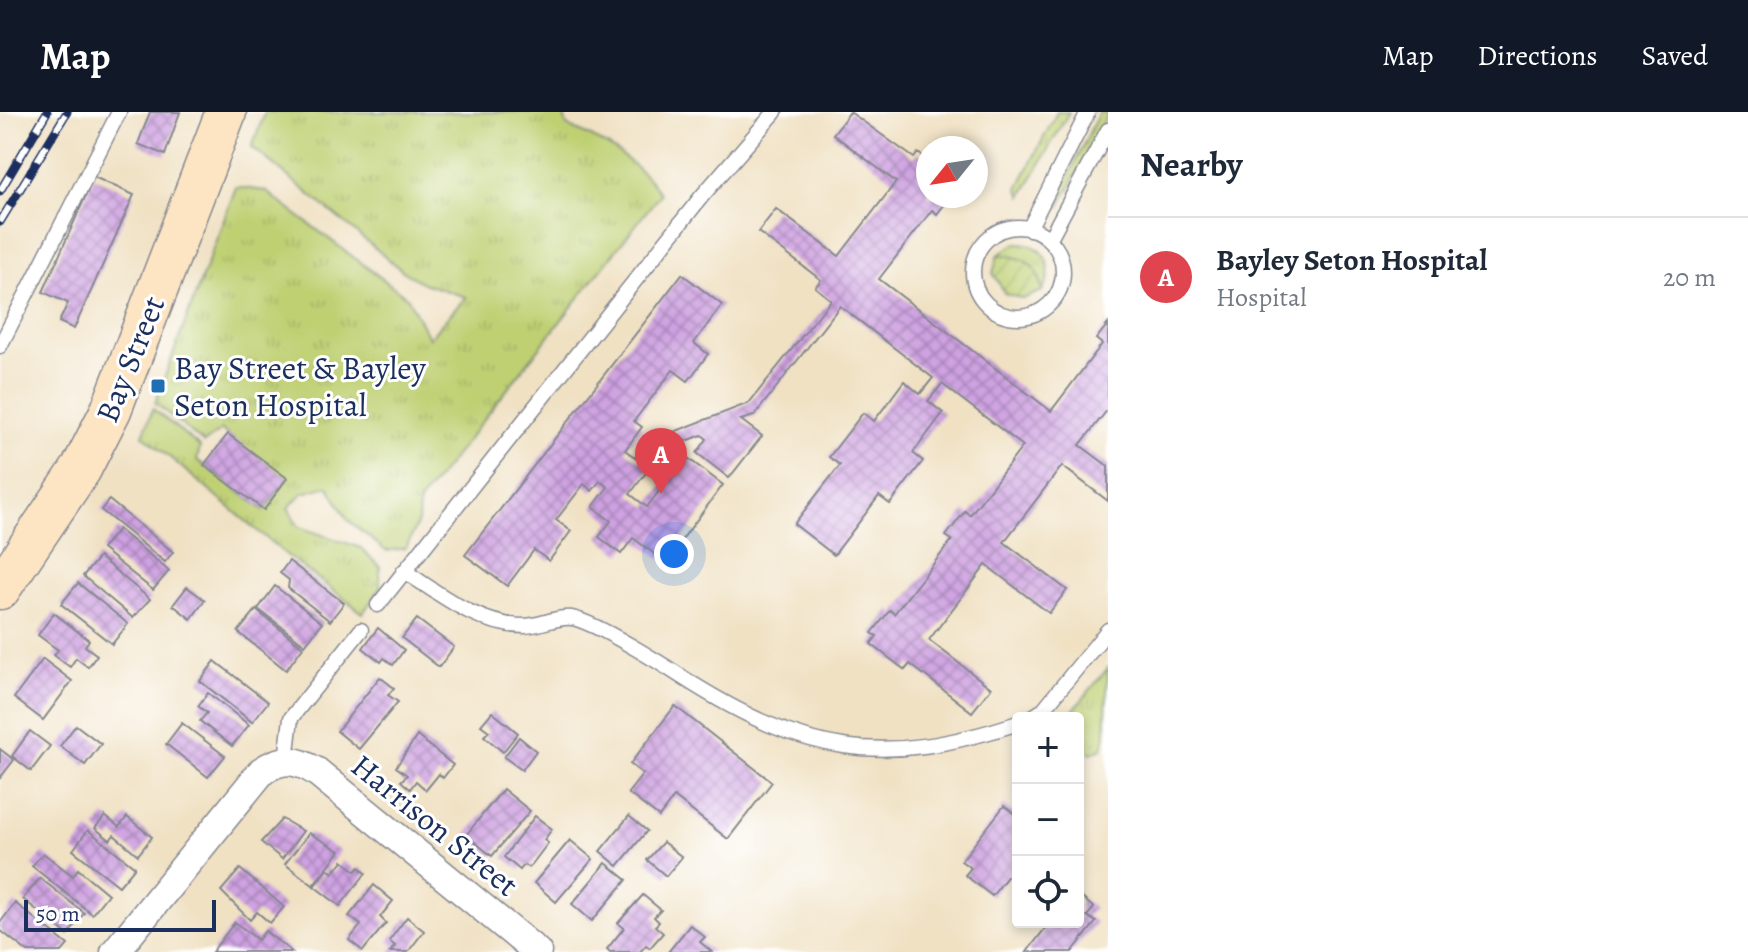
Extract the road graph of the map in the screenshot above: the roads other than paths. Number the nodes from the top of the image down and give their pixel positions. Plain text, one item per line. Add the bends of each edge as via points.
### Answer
1 (119, 112) edge
2 (226, 112) edge
3 (775, 112) edge
4 (1088, 112) edge
5 (1108, 130) edge
6 (1029, 229) junction
7 (1049, 240) junction
8 (0, 346) edge
9 (404, 571) junction
10 (0, 589) edge
11 (378, 605) dead end
12 (361, 630) dead end
13 (1108, 630) edge
14 (1040, 712) edge
15 (1012, 725) edge
16 (286, 760) junction
17 (115, 952) edge
18 (537, 952) edge

1 - 8 lane
2 - 10 main road, Bay Street via 111,410 81,469
3 - 9 lane via 692,208
4 - 6 lane
5 - 7 lane
6 - 7 lane
6 - 7 lane via 996,233 976,257 976,288 996,312 1026,317 1053,302 1064,273
9 - 11 lane
9 - 15 lane via 474,615 523,626 572,618 649,656 733,709 828,746 895,751
12 - 16 lane via 291,718
13 - 14 lane
16 - 17 street via 262,771
16 - 18 street, Harrison Street via 317,772

